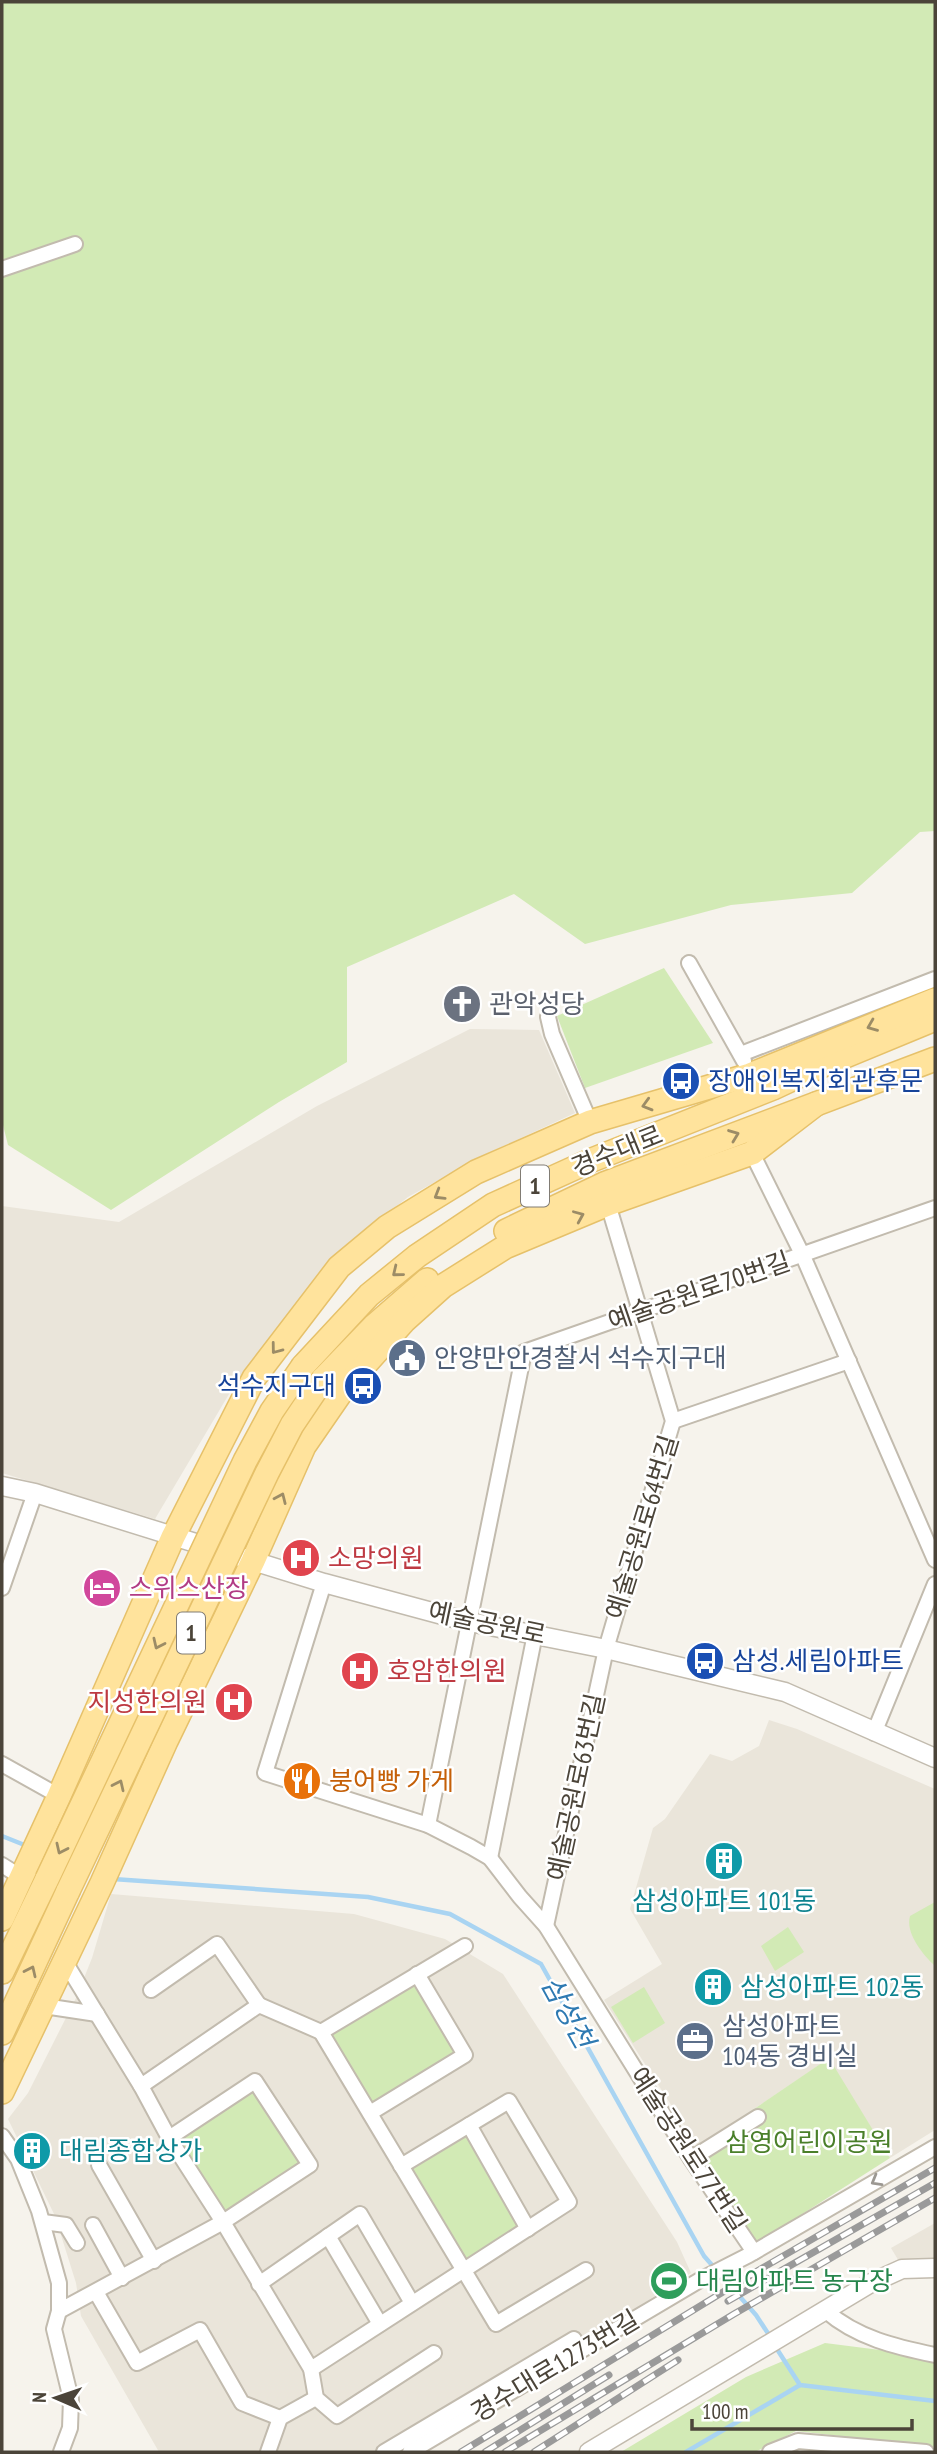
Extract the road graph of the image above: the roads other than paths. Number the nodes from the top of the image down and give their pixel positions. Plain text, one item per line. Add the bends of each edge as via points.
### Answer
1 (75, 244) dead end
2 (2, 270) edge
3 (689, 963) dead end
4 (935, 979) edge
5 (935, 1000) edge
6 (548, 1017) dead end
7 (935, 1019) edge
8 (935, 1059) edge
9 (750, 1067) junction
10 (808, 1071) junction
11 (816, 1104) junction
12 (590, 1122) junction
13 (752, 1153) junction
14 (608, 1204) junction
15 (935, 1208) edge
16 (803, 1256) junction
17 (639, 1310) junction
18 (849, 1362) junction
19 (673, 1421) junction
20 (2, 1486) edge
21 (35, 1493) junction
22 (173, 1537) junction
23 (935, 1560) edge
24 (253, 1561) junction
25 (324, 1583) junction
26 (935, 1584) edge
27 (2, 1588) edge
28 (468, 1622) junction
29 (535, 1634) junction
30 (606, 1649) junction
31 (874, 1732) junction
32 (935, 1758) edge
33 (2, 1764) edge
34 (56, 1803) junction
35 (428, 1825) junction
36 (490, 1858) junction
37 (16, 1871) edge
38 (2, 1919) edge
39 (546, 1926) junction
40 (465, 1946) dead end
41 (65, 1962) junction
42 (2, 1972) edge
43 (417, 1974) junction
44 (151, 1990) dead end
45 (259, 2005) junction
46 (44, 2006) junction
47 (97, 2014) junction
48 (321, 2032) junction
49 (2, 2033) edge
50 (141, 2086) junction
51 (2, 2092) edge
52 (370, 2113) junction
53 (758, 2117) dead end
54 (469, 2125) junction
55 (2, 2136) edge
56 (169, 2138) junction
57 (935, 2147) edge
58 (691, 2159) junction
59 (99, 2165) dead end
60 (401, 2166) junction
61 (43, 2222) junction
62 (223, 2222) junction
63 (93, 2225) dead end
64 (528, 2229) junction
65 (328, 2236) junction
66 (77, 2243) dead end
67 (752, 2253) junction
68 (154, 2261) junction
69 (935, 2268) edge
70 (464, 2270) junction
71 (586, 2270) dead end
72 (122, 2278) junction
73 (259, 2284) junction
74 (96, 2292) junction
75 (412, 2304) junction
76 (59, 2311) junction
77 (826, 2311) junction
78 (380, 2324) junction
79 (574, 2339) dead end
80 (434, 2353) dead end
81 (935, 2355) edge
82 (311, 2369) junction
83 (513, 2384) junction
84 (316, 2398) junction
85 (281, 2418) junction
86 (61, 2452) edge
87 (268, 2452) edge
88 (384, 2452) edge
89 (410, 2452) edge
90 (589, 2452) edge
91 (770, 2452) edge
92 (926, 2452) edge

1 - 2 street
3 - 9 street
4 - 9 street
5 -> 9 main road
6 - 12 street
7 - 10 main road, 경수대로 / 1
8 - 11 main road, 경수대로 / 1
9 - 10 main road
9 -> 12 main road
10 -> 42 main road, 경수대로 / 1, bridge via 493,1205 369,1295 303,1366 245,1461
11 - 13 main road
49 -> 11 main road, 경수대로 / 1, bridge via 267,1473 323,1379 427,1280 501,1233 604,1184
12 -> 22 main road via 476,1172 387,1227 338,1267 254,1378
13 - 14 main road
13 - 16 street
14 - 17 street, 예술공원로64번길
24 -> 14 main road via 304,1446 344,1388 397,1329 443,1286 505,1247
15 - 16 street, 예술공원로70번길
16 - 17 street, 예술공원로70번길
16 - 18 street
17 - 19 street, 예술공원로64번길
17 - 28 street, 예술공원로70번길 via 524,1352
18 - 19 street
18 - 23 street
19 - 30 street, 예술공원로64번길
20 - 21 street, 예술공원로
21 - 22 street, 예술공원로
21 - 27 street
22 - 24 street, 예술공원로
22 - 34 main road
24 - 25 street, 예술공원로
24 - 41 main road
25 - 28 street, 예술공원로
25 - 35 street, 예술공원로77번길 via 265,1773
26 - 31 street
28 - 29 street, 예술공원로
28 - 35 street
29 - 30 street, 예술공원로
29 - 36 street
30 - 31 street, 예술공원로 via 785,1692
30 - 39 street, 예술공원로63번길
31 - 32 street, 예술공원로
33 - 34 street
34 - 37 main road
35 - 36 street, 예술공원로77번길
36 - 39 street, 예술공원로77번길
37 - 38 main road
39 - 58 street, 예술공원로77번길
40 - 43 street
41 - 46 main road
41 - 47 street
43 - 48 street
43 - 52 street via 466,2054
44 - 45 street via 216,1944
45 - 48 street
45 - 50 street
46 - 47 street
46 - 51 main road
47 - 50 street
48 - 52 street
50 - 56 street
52 - 60 street
53 - 58 street
54 - 60 street
54 - 64 street
54 - 64 street via 509,2101 569,2202
55 - 61 street via 18,2159
56 - 62 street
56 - 62 street via 255,2081 310,2165
57 -> 67 street
58 - 67 street, 예술공원로77번길
59 - 68 street
60 - 70 street
61 - 66 street via 66,2225
61 - 76 street via 59,2283
62 - 68 street
62 - 73 street
63 - 72 street
64 - 70 street
65 - 73 street
65 - 75 street via 360,2214
65 - 78 street
67 - 83 street, 경수대로1273번길
68 - 72 street
69 - 77 street via 902,2269
70 - 71 street via 496,2324
70 - 75 street
72 - 74 street
73 - 82 street
74 - 76 street
74 - 85 street via 136,2363 200,2330 242,2403
75 - 78 street
76 - 86 street via 54,2329 71,2399 70,2428
77 - 81 street via 855,2333
77 - 90 street
78 - 82 street
79 - 83 street
80 - 84 street via 337,2416
82 - 84 street
83 - 88 street
83 - 89 street, 경수대로1273번길
84 - 85 street
85 - 87 street
91 - 92 street via 798,2441

